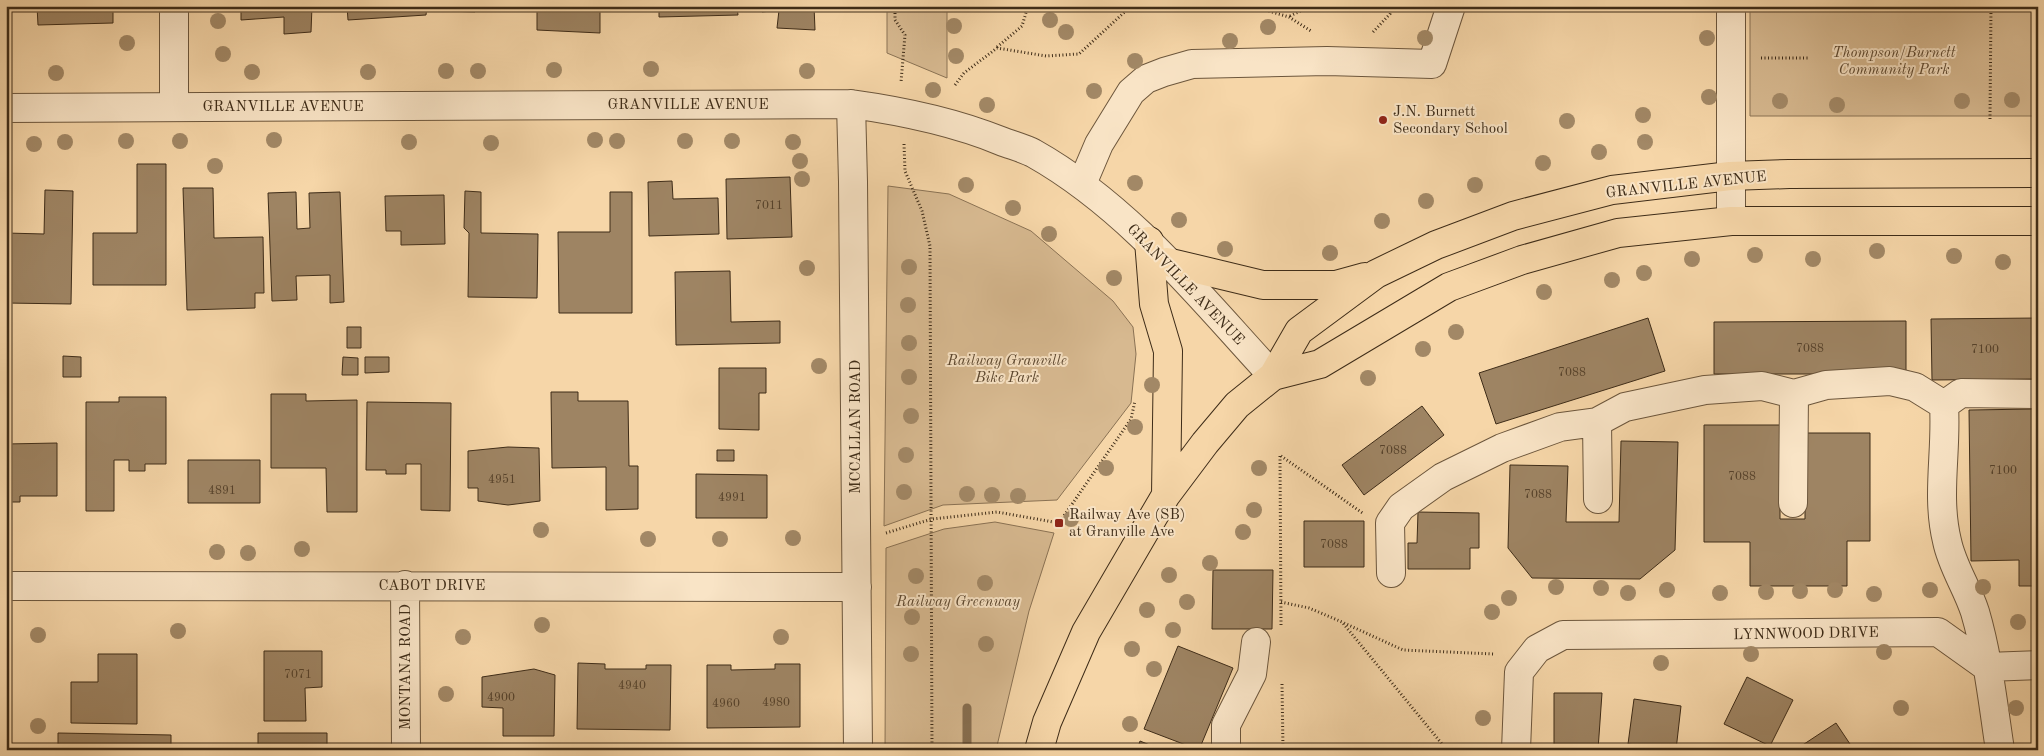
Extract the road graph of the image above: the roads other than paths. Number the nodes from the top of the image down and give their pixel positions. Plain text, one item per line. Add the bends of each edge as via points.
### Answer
1 (174, 6) edge
2 (1451, 6) edge
3 (1731, 6) edge
4 (851, 104) junction
5 (174, 106) junction
6 (6, 108) edge
7 (2038, 173) edge
8 (1730, 176) junction
9 (1082, 184) junction
10 (1731, 221) junction
11 (2038, 221) edge
12 (1149, 241) junction
13 (1167, 262) junction
14 (1376, 274) junction
15 (1273, 376) junction
16 (1794, 394) junction
17 (2038, 394) edge
18 (1944, 405) junction
19 (1597, 422) junction
20 (1166, 495) junction
21 (1598, 499) dead end
22 (1793, 503) dead end
23 (1391, 573) dead end
24 (405, 585) junction
25 (6, 586) edge
26 (857, 587) junction
27 (1256, 642) dead end
28 (2038, 665) edge
29 (1987, 667) junction
30 (406, 750) edge
31 (858, 750) edge
32 (1039, 750) edge
33 (1226, 750) edge
34 (1516, 750) edge
35 (2000, 750) edge

1 - 5 street
2 - 9 street via 1432,64 1327,61 1192,64 1146,79 1131,92 1099,144
3 - 8 street
4 - 5 street, GRANVILLE AVENUE
4 - 9 street, GRANVILLE AVENUE via 967,127 1031,152
4 - 26 street, MCCALLAN ROAD
5 - 6 street, GRANVILLE AVENUE
7 - 8 main road, GRANVILLE AVENUE
8 - 10 street
8 - 14 main road, GRANVILLE AVENUE via 1612,190 1513,216 1436,245
9 - 12 street, GRANVILLE AVENUE
10 - 11 main road
10 - 15 main road via 1618,233 1522,260 1449,287 1320,364
12 - 13 street, GRANVILLE AVENUE
12 - 20 main road via 1154,304 1168,351
13 - 14 main road via 1263,285 1336,285
13 - 15 street, GRANVILLE AVENUE
14 - 15 main road, GRANVILLE AVENUE via 1298,331
15 - 20 main road via 1237,405
16 - 18 street via 1826,384 1890,382 1916,387
16 - 19 street via 1762,386 1705,390 1625,407
16 - 22 street
17 - 18 street via 1961,393
18 - 29 street via 1941,501 1947,541 1954,566 1975,612
19 - 21 street
19 - 23 street via 1560,428 1502,448 1443,477 1401,506 1390,523
20 - 32 main road via 1086,632 1047,722
24 - 25 street, CABOT DRIVE
24 - 26 street, CABOT DRIVE
24 - 30 street, MONTANA ROAD
26 - 31 street, MCCALLAN ROAD
27 - 33 street via 1252,674 1226,725
28 - 29 street
29 - 34 street, LYNNWOOD DRIVE via 1938,632 1563,635 1537,649 1519,672
29 - 35 street

